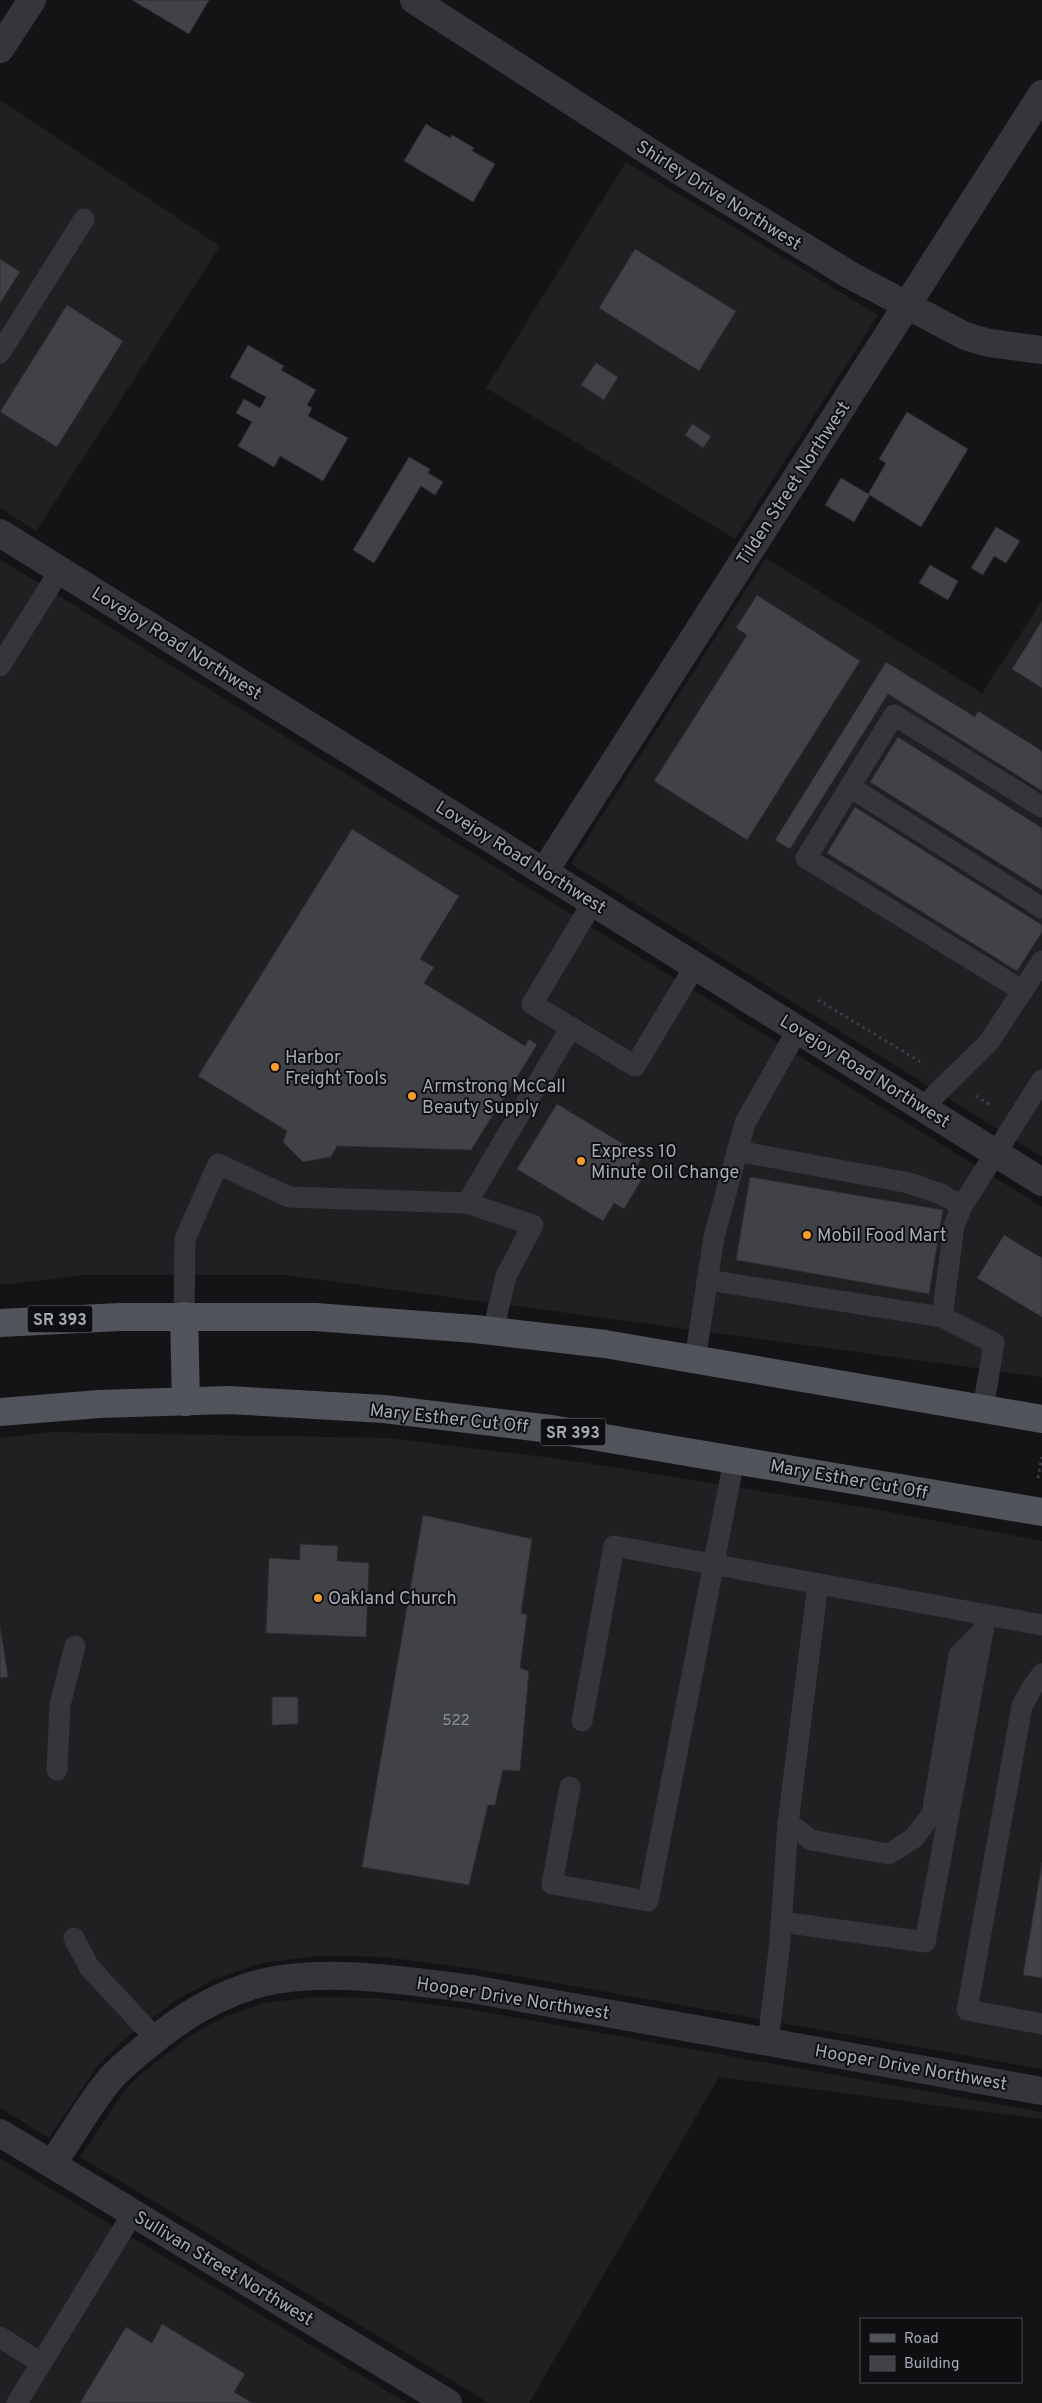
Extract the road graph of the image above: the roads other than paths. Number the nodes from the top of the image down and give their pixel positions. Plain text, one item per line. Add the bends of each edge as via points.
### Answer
1 (32, 0) edge
2 (414, 0) edge
3 (0, 49) edge
4 (1042, 94) edge
5 (84, 219) dead end
6 (906, 306) junction
7 (1042, 350) edge
8 (0, 353) edge
9 (0, 533) edge
10 (60, 570) junction
11 (0, 666) edge
12 (850, 787) junction
13 (1042, 806) edge
14 (544, 872) junction
15 (594, 902) junction
16 (1042, 908) edge
17 (1042, 961) edge
18 (695, 966) junction
19 (1022, 991) junction
20 (571, 1028) junction
21 (798, 1029) junction
22 (1042, 1080) edge
23 (923, 1108) junction
24 (738, 1151) junction
25 (996, 1153) junction
26 (1042, 1182) edge
27 (467, 1203) junction
28 (962, 1206) junction
29 (707, 1280) junction
30 (184, 1316) junction
31 (942, 1317) junction
32 (0, 1323) edge
33 (493, 1331) junction
34 (695, 1360) junction
35 (186, 1402) junction
36 (982, 1409) junction
37 (0, 1412) edge
38 (1042, 1419) edge
39 (734, 1460) junction
40 (1042, 1512) edge
41 (713, 1564) junction
42 (818, 1584) junction
43 (985, 1623) junction
44 (1042, 1625) edge
45 (75, 1646) dead end
46 (1042, 1674) edge
47 (582, 1720) dead end
48 (57, 1770) dead end
49 (570, 1787) dead end
50 (788, 1823) junction
51 (782, 1922) junction
52 (74, 1938) dead end
53 (1042, 2024) edge
54 (156, 2039) junction
55 (768, 2042) junction
56 (1042, 2091) edge
57 (0, 2133) edge
58 (52, 2164) junction
59 (133, 2213) junction
60 (0, 2337) edge
61 (41, 2363) junction
62 (17, 2403) edge
63 (448, 2403) edge

1 - 3 street
2 - 6 street, Shirley Drive Northwest via 673,167
4 - 6 street, Tilden Street Northwest
5 - 8 lane
6 - 7 street, Shirley Drive Northwest via 965,336 989,343
6 - 14 street, Tilden Street Northwest
9 - 10 street, Lovejoy Road Northwest
10 - 11 lane
10 - 14 street, Lovejoy Road Northwest
12 - 13 lane via 894,715
12 - 16 lane
12 - 19 lane via 806,858
14 - 15 street, Lovejoy Road Northwest
15 - 18 street, Lovejoy Road Northwest
15 - 20 lane via 532,1004
17 - 19 lane
18 - 20 lane via 635,1066
18 - 21 street, Lovejoy Road Northwest
19 - 23 lane via 989,1042
20 - 27 lane
21 - 23 street, Lovejoy Road Northwest
21 - 24 lane via 745,1123
22 - 25 lane
23 - 25 street, Lovejoy Road Northwest
24 - 28 lane via 909,1183 941,1194
24 - 29 lane via 714,1237
25 - 26 street, Lovejoy Road Northwest
25 - 28 lane
27 - 30 lane via 289,1197 218,1164 185,1238
27 - 33 lane via 533,1224 506,1276
28 - 31 lane via 954,1226
29 - 31 lane
29 - 34 lane
30 - 32 main road, SR 393
30 - 33 main road, SR 393 via 315,1317
30 - 35 main road
31 - 36 lane via 994,1343
33 - 34 main road, SR 393 via 605,1344
34 - 36 main road, SR 393
35 - 37 main road, Mary Esther Cut Off / SR 393 via 99,1404
35 - 39 main road, Mary Esther Cut Off / SR 393 via 229,1400 384,1409 551,1429
36 - 38 main road, SR 393
39 - 40 main road, Mary Esther Cut Off / SR 393
39 - 41 lane
41 - 42 lane
41 - 47 lane via 614,1546
41 - 49 lane via 648,1901 552,1884
42 - 43 lane
42 - 50 lane
43 - 44 lane
43 - 50 lane via 958,1655 932,1814 914,1838 889,1854 811,1840
43 - 51 lane via 924,1942
45 - 48 lane via 60,1705
46 - 53 lane via 1022,1706 967,2010
50 - 51 lane
51 - 55 lane
52 - 54 lane via 89,1967
54 - 55 street, Hooper Drive Northwest via 182,2018 219,1998 262,1983 316,1976 382,1978 472,1989
54 - 58 street, Hooper Drive Northwest via 130,2058 111,2078
55 - 56 street, Hooper Drive Northwest
57 - 58 street, Sullivan Street Northwest
58 - 59 street, Sullivan Street Northwest
59 - 61 lane
59 - 63 street, Sullivan Street Northwest
60 - 61 lane
61 - 62 lane

